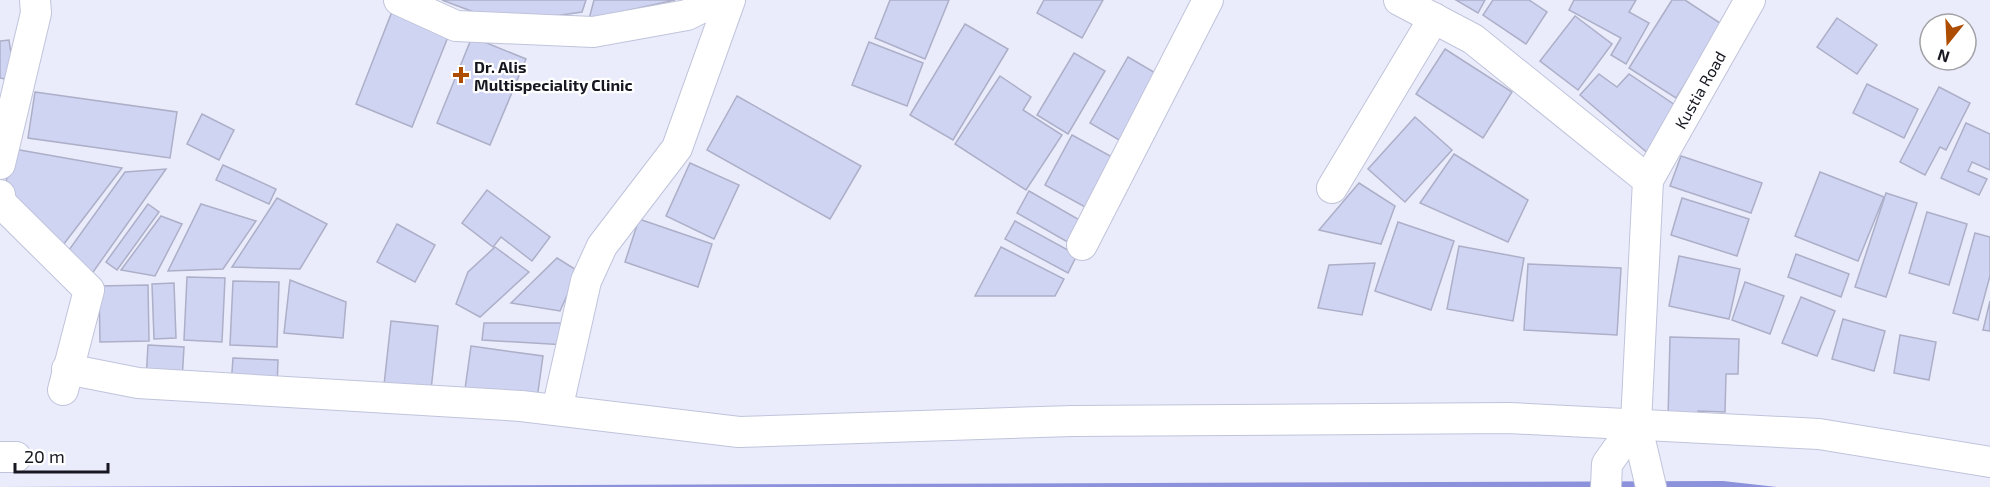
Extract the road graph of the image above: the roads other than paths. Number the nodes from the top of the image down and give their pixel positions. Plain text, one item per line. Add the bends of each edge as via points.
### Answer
1 (35, 0) edge
2 (399, 0) edge
3 (717, 0) edge
4 (730, 0) edge
5 (1208, 0) edge
6 (1399, 0) edge
7 (1750, 0) edge
8 (683, 8) edge
9 (1434, 18) junction
10 (0, 164) edge
11 (1648, 180) junction
12 (1332, 188) dead end
13 (0, 195) edge
14 (0, 203) edge
15 (1082, 245) dead end
16 (557, 410) junction
17 (1636, 423) junction
18 (1990, 462) edge
19 (1607, 475) edge
20 (1651, 485) edge

1 - 10 street via 36,14
2 - 8 street via 456,26 593,32
3 - 8 street
4 - 16 street via 677,148 602,246 586,281
5 - 15 street
6 - 9 street
7 - 11 street, Kustia Road
9 - 11 street via 1473,39
9 - 12 street
11 - 17 street
13 - 14 street
14 - 16 street via 89,290 65,380
16 - 17 street via 740,432 1096,421 1509,418
17 - 18 street via 1819,434
17 - 19 street
17 - 20 street

